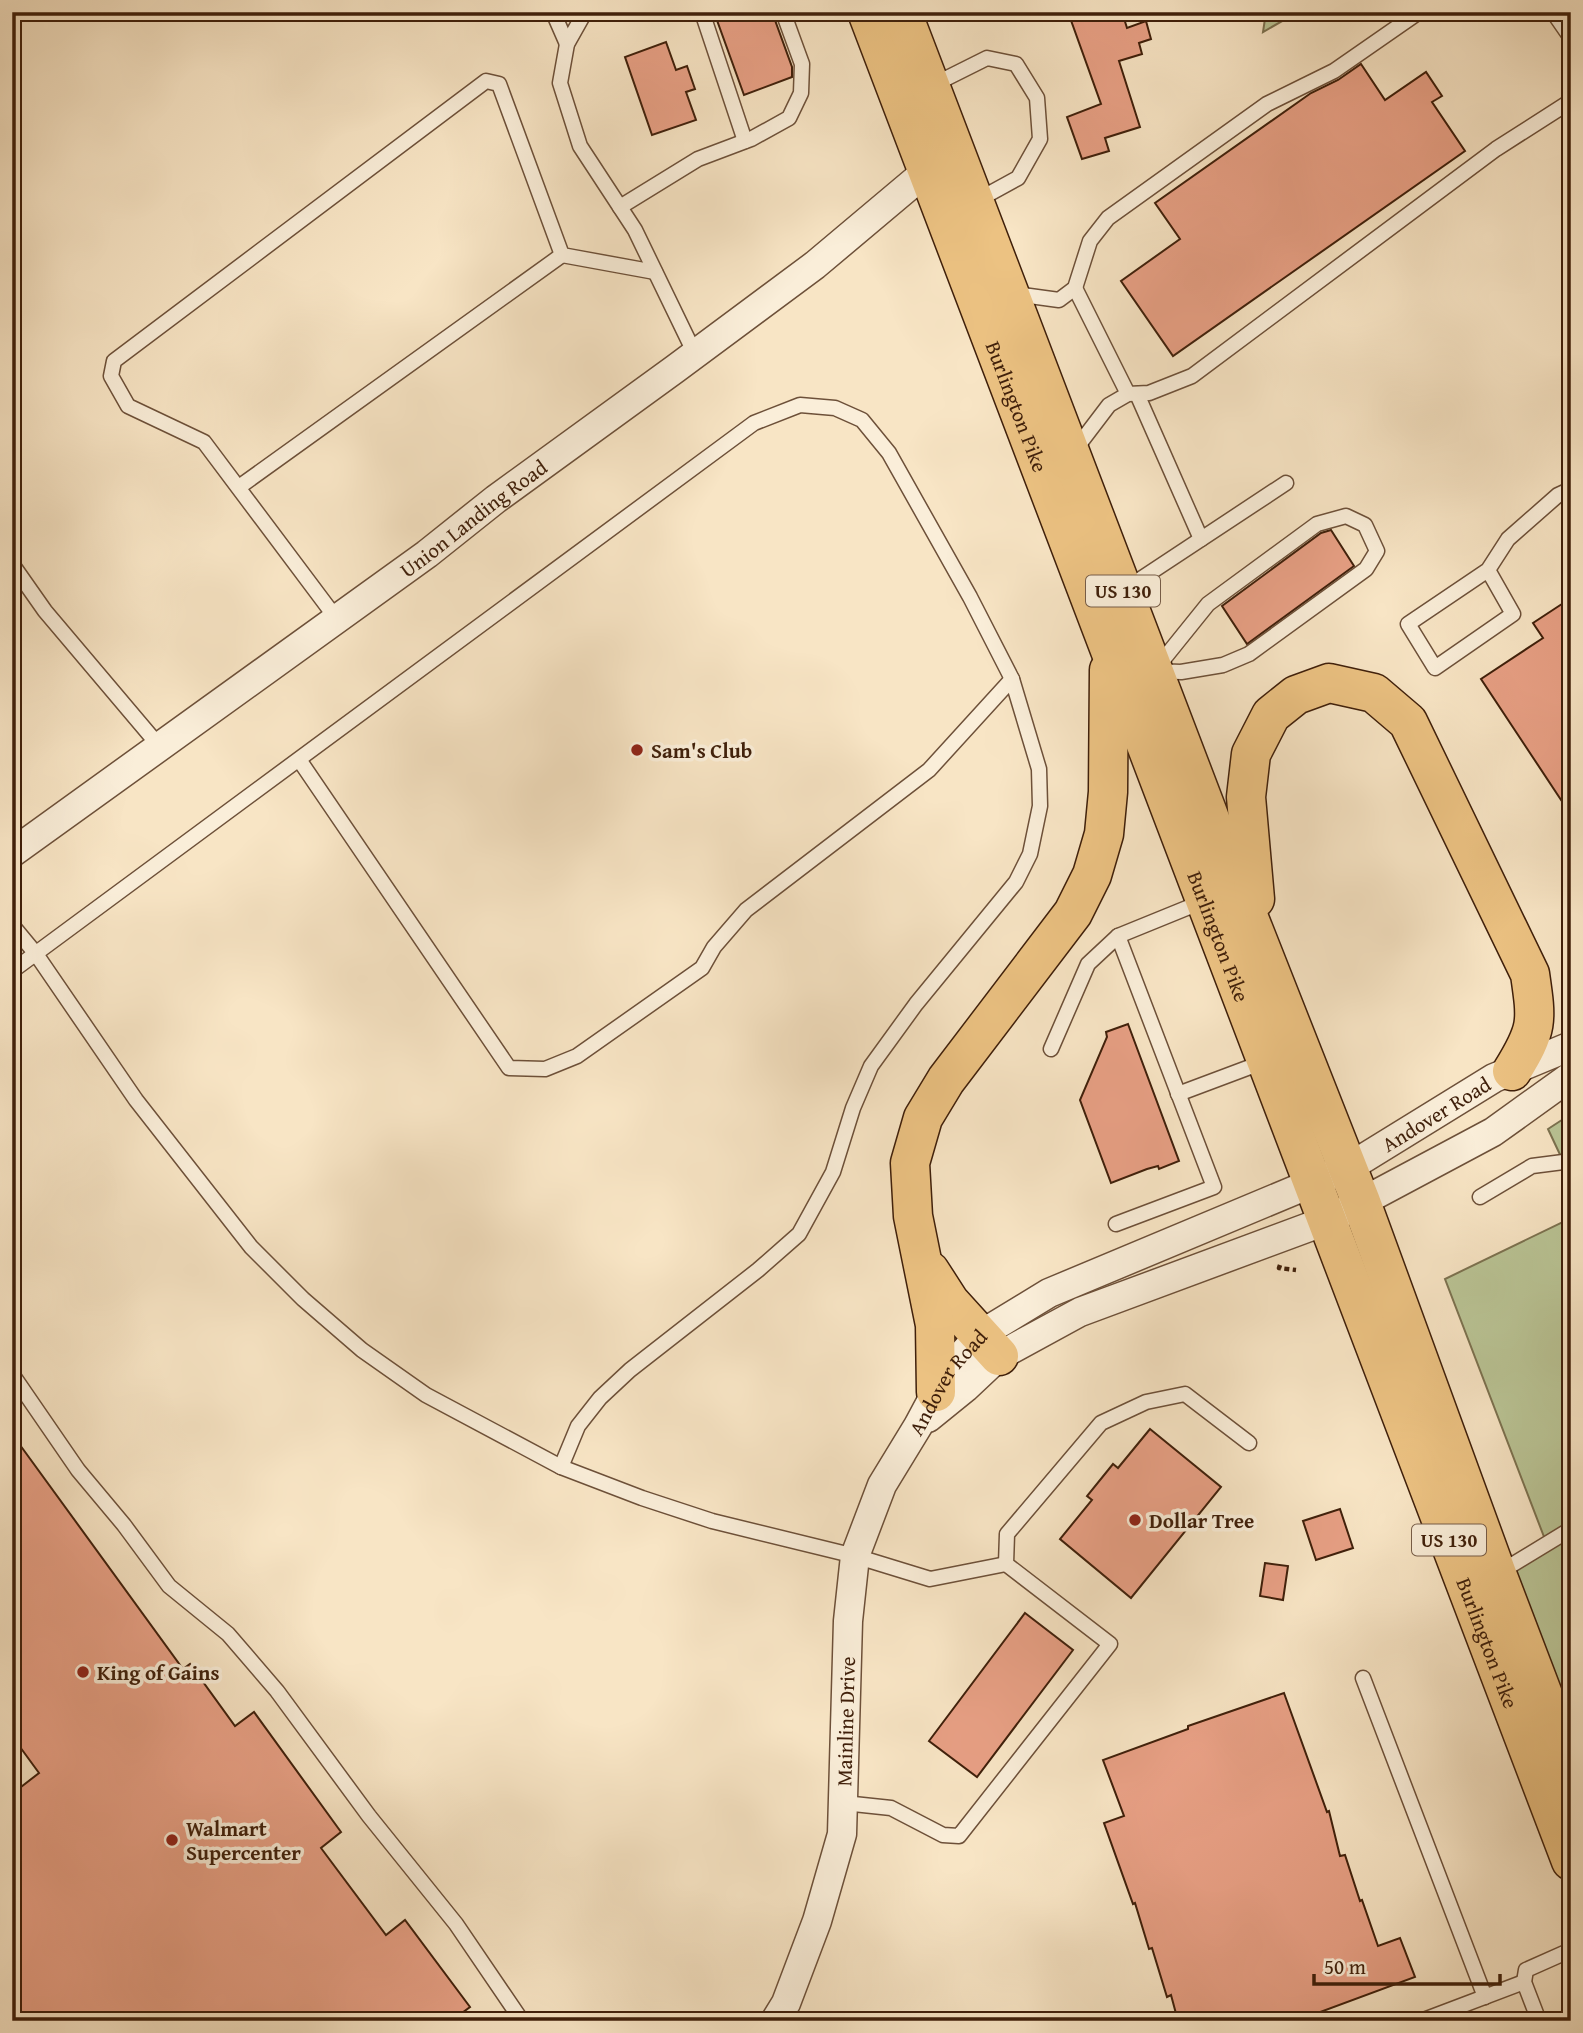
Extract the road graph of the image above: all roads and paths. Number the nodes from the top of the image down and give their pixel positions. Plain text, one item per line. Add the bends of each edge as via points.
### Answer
1 (553, 12) edge
2 (585, 12) edge
3 (702, 12) edge
4 (783, 12) edge
5 (867, 12) edge
6 (902, 12) edge
7 (1419, 12) edge
8 (1553, 12) edge
9 (1571, 38) edge
10 (566, 44) junction
11 (930, 86) junction
12 (1571, 101) edge
13 (745, 141) junction
14 (928, 170) junction
15 (975, 202) junction
16 (620, 207) junction
17 (562, 255) junction
18 (656, 272) junction
19 (1075, 288) junction
20 (1010, 293) junction
21 (695, 354) junction
22 (1133, 394) junction
23 (1071, 455) junction
24 (1286, 483) dead end
25 (239, 487) junction
26 (1571, 489) edge
27 (1201, 539) junction
28 (12, 564) edge
29 (1488, 569) junction
30 (1123, 590) junction
31 (336, 618) junction
32 (1110, 646) junction
33 (1154, 671) junction
34 (1012, 679) junction
35 (160, 747) junction
36 (300, 761) junction
37 (12, 853) edge
38 (1206, 900) junction
39 (12, 925) edge
40 (1118, 936) junction
41 (1258, 943) junction
42 (36, 954) junction
43 (12, 971) edge
44 (1571, 1046) edge
45 (1051, 1049) dead end
46 (1268, 1060) junction
47 (1512, 1071) junction
48 (1571, 1076) edge
49 (1178, 1094) junction
50 (1571, 1161) edge
51 (1338, 1193) junction
52 (1480, 1197) dead end
53 (1116, 1224) dead end
54 (920, 1255) junction
55 (1280, 1261) dead end
56 (1296, 1270) dead end
57 (989, 1345) junction
58 (12, 1374) edge
59 (936, 1392) junction
60 (918, 1426) junction
61 (1249, 1443) dead end
62 (561, 1467) junction
63 (1571, 1529) edge
64 (855, 1556) junction
65 (1006, 1564) junction
66 (1497, 1574) junction
67 (1363, 1678) dead end
68 (1571, 1768) edge
69 (844, 1804) junction
70 (1571, 1861) edge
71 (1571, 1950) edge
72 (1524, 1982) junction
73 (1485, 1997) junction
74 (522, 2021) edge
75 (775, 2021) edge
76 (1421, 2021) edge
77 (1539, 2021) edge

1 - 10 lane
2 - 10 lane
3 - 13 lane
4 - 13 lane via 802,64 801,93 789,118
5 - 14 highway, Burlington Pike / US 130
6 - 11 highway, Burlington Pike / US 130
7 - 19 lane via 1334,71 1267,104 1108,218 1090,241
8 - 9 lane
10 - 16 lane via 560,83 580,146
11 - 15 highway, Burlington Pike / US 130
11 - 15 lane via 987,58 1016,64 1037,98 1040,139 1018,178
12 - 22 lane via 1496,149 1192,376 1149,393
13 - 16 lane via 698,159
14 - 21 street, Union Landing Road via 815,265
14 - 32 highway, Burlington Pike / US 130
15 - 20 highway, Burlington Pike / US 130
16 - 18 lane
17 - 18 lane
17 - 25 lane
17 - 25 lane via 499,84 486,81 114,362 111,376 128,406 204,442
18 - 21 lane
19 - 20 lane via 1059,300
19 - 22 lane
20 - 23 highway, Burlington Pike / US 130
21 - 31 street, Union Landing Road
22 - 23 lane via 1109,405
22 - 27 lane
23 - 30 highway, Burlington Pike / US 130
24 - 27 lane
25 - 31 lane
26 - 29 lane via 1508,539
27 - 30 lane
28 - 35 lane via 45,611
29 - 29 lane via 1408,624 1435,668 1513,614
30 - 33 highway, Burlington Pike / US 130
31 - 35 street, Union Landing Road
32 - 38 highway, Burlington Pike / US 130
32 - 54 highway via 1108,792 1104,834 1092,875 1073,913 946,1080 923,1118 910,1163
33 - 33 lane via 1208,604 1317,524 1346,516 1365,525 1377,551 1366,569 1249,654 1223,665
33 - 41 highway, Burlington Pike / US 130
34 - 36 lane via 888,453 862,420 835,408 800,405 754,423
34 - 36 lane via 929,771 746,910 702,968 577,1056 545,1069 509,1068
34 - 62 lane via 1039,769 1040,806 1030,854 1016,882 871,1066 833,1172 799,1234 600,1398 578,1426
35 - 37 street, Union Landing Road
36 - 42 lane
38 - 40 lane
38 - 46 highway, Burlington Pike / US 130
39 - 42 lane
40 - 45 lane via 1088,964
40 - 49 lane
41 - 47 highway via 1246,797 1251,754 1271,715 1296,695 1329,683 1374,693 1408,722 1530,974 1536,1016 1529,1043
41 - 51 highway, Burlington Pike / US 130
42 - 43 lane
42 - 62 lane via 136,1100 223,1214 303,1299 362,1350 426,1395
44 - 47 street, Andover Road
46 - 49 lane
46 - 51 highway, Burlington Pike / US 130
47 - 51 street, Andover Road via 1494,1078
48 - 51 street, Andover Road via 1493,1132
49 - 53 lane via 1214,1187
50 - 52 lane via 1532,1166
51 - 57 street, Andover Road via 1080,1312
51 - 57 street, Andover Road via 1049,1293
51 - 66 highway, Burlington Pike / US 130
51 - 70 highway, Burlington Pike / US 130
54 - 57 highway via 950,1302
54 - 59 highway via 935,1325
55 - 56 path via 1279,1271
57 - 59 street, Andover Road via 948,1370
57 - 60 street, Andover Road via 965,1388
58 - 74 lane via 169,1586 228,1634 277,1691 456,1924
59 - 60 street, Andover Road
60 - 64 street, Mainline Drive via 882,1485
61 - 65 lane via 1185,1394 1146,1402 1101,1423 1007,1534
62 - 64 lane via 712,1521
63 - 66 lane
64 - 65 lane via 930,1579
64 - 69 street, Mainline Drive
65 - 69 lane via 1110,1644 959,1836 943,1835 891,1808
66 - 68 highway, Burlington Pike / US 130
67 - 73 lane
69 - 75 street, Mainline Drive via 842,1834 817,1921
71 - 72 lane via 1526,1970
72 - 73 lane
72 - 77 lane
73 - 76 lane

